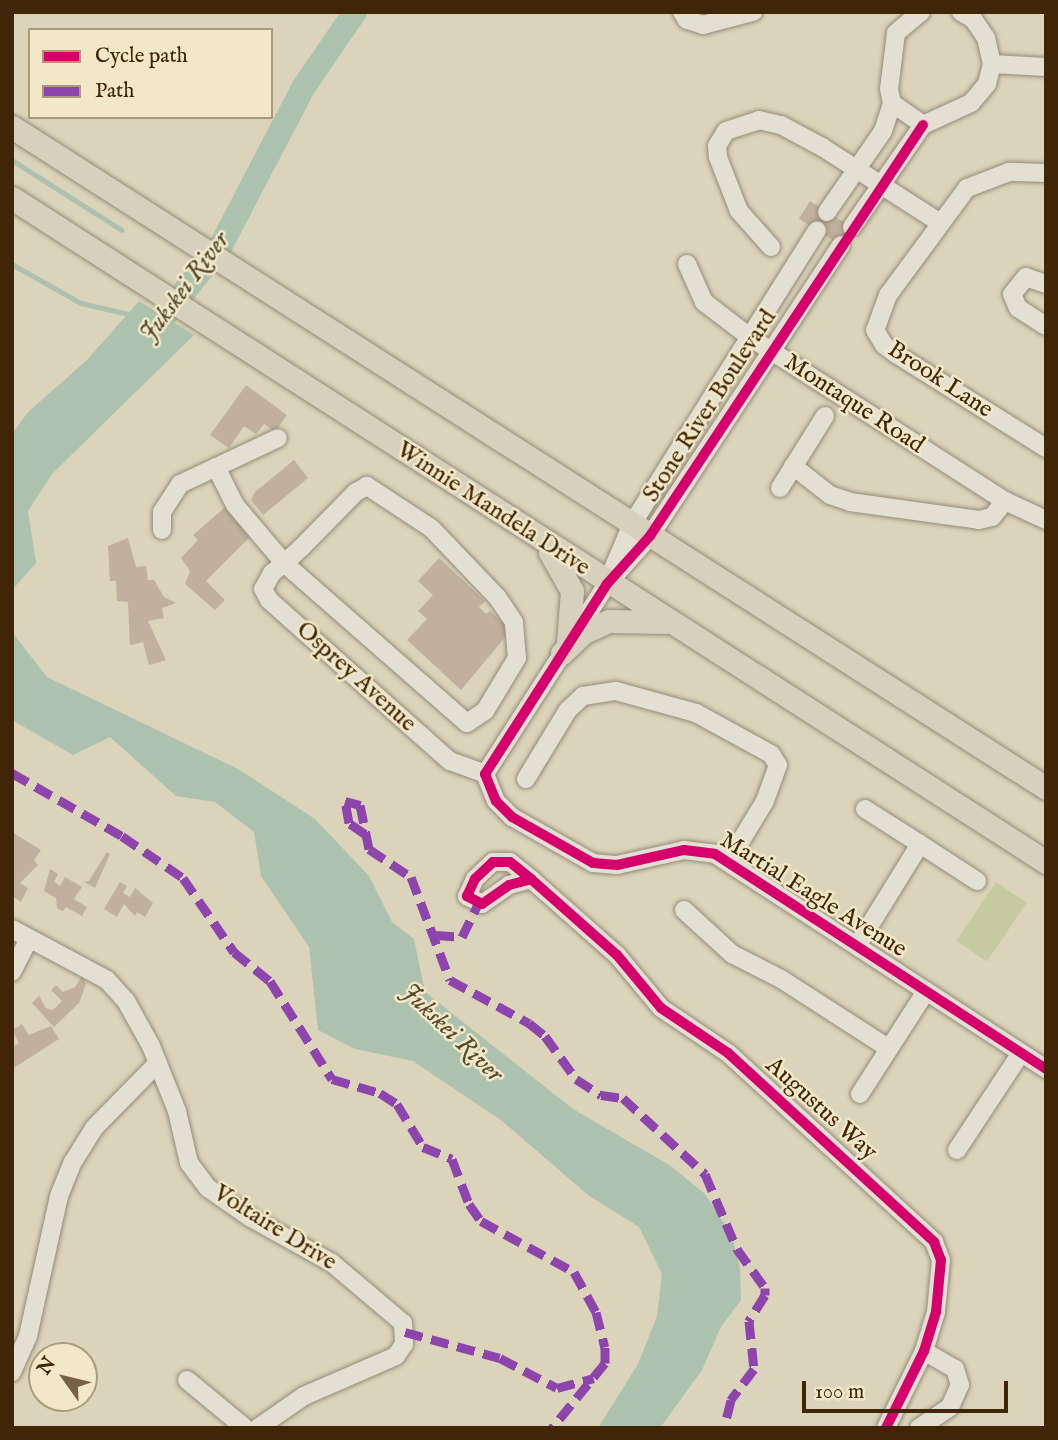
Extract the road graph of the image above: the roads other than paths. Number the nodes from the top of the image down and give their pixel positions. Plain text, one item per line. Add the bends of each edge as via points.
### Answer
1 (682, 12) edge
2 (753, 12) edge
3 (921, 12) edge
4 (961, 12) edge
5 (992, 64) junction
6 (1045, 66) edge
7 (892, 103) junction
8 (923, 125) junction
9 (12, 127) edge
10 (857, 169) junction
11 (1046, 173) edge
12 (882, 184) junction
13 (12, 198) edge
14 (827, 212) dead end
15 (939, 222) junction
16 (852, 228) dead end
17 (817, 230) dead end
18 (841, 244) dead end
19 (771, 247) dead end
20 (687, 264) dead end
21 (1046, 284) edge
22 (1046, 326) edge
23 (751, 338) junction
24 (771, 352) junction
25 (825, 416) dead end
26 (278, 438) dead end
27 (1046, 448) edge
28 (793, 466) junction
29 (216, 467) junction
30 (779, 488) dead end
31 (1005, 501) junction
32 (1046, 520) edge
33 (162, 530) dead end
34 (641, 530) junction
35 (545, 544) junction
36 (284, 563) junction
37 (607, 584) junction
38 (668, 622) junction
39 (565, 648) junction
40 (485, 774) junction
41 (526, 779) dead end
42 (1046, 788) edge
43 (865, 809) dead end
44 (920, 844) junction
45 (728, 862) junction
46 (1046, 862) edge
47 (480, 874) junction
48 (531, 879) junction
49 (977, 881) dead end
50 (500, 890) junction
51 (684, 910) dead end
52 (12, 929) edge
53 (28, 941) junction
54 (857, 946) junction
55 (12, 972) edge
56 (926, 991) junction
57 (888, 1048) junction
58 (1021, 1054) junction
59 (156, 1065) junction
60 (1046, 1069) edge
61 (860, 1094) dead end
62 (957, 1150) dead end
63 (924, 1351) junction
64 (13, 1365) edge
65 (187, 1380) dead end
66 (245, 1428) edge
67 (258, 1428) edge
68 (886, 1428) edge
69 (919, 1428) edge

1 - 2 street via 687,20 703,25
3 - 7 street via 902,24 892,41
4 - 5 street via 981,28
5 - 6 street
5 - 8 street via 978,97
7 - 8 street
7 - 10 street via 883,131
8 - 12 street
9 - 34 main road
10 - 12 street
10 - 14 street
10 - 19 street via 769,121 747,122 726,131 718,157 730,195
11 - 15 street, Brook Lane via 1023,169 982,179 967,188
12 - 15 street
12 - 16 street
13 - 35 main road, Winnie Mandela Drive
15 - 27 street, Brook Lane via 879,312 878,337 896,354
17 - 23 street, Stone River Boulevard
18 - 24 street, Stone River Boulevard
20 - 23 street, Montaque Road via 704,302
21 - 22 street via 1026,277 1012,294 1018,308
23 - 24 street, Montaque Road
23 - 34 street, Stone River Boulevard
24 - 31 street, Montaque Road
24 - 34 street, Stone River Boulevard
25 - 28 street
26 - 29 street
28 - 30 street
28 - 31 street via 835,498 850,502 979,520 992,517
29 - 33 street via 190,477 175,490 162,512
29 - 36 street via 235,505
31 - 32 street, Montaque Road
34 - 37 street, Stone River Boulevard
34 - 42 main road
35 - 37 main road, Winnie Mandela Drive
35 - 39 main road via 572,591
36 - 36 street via 356,492 371,488 431,528 497,597 514,622 517,658 485,711 467,723
36 - 40 street, Osprey Avenue via 264,583 269,600 450,761
37 - 38 main road, Winnie Mandela Drive
37 - 39 street, Stone River Boulevard
38 - 39 main road via 609,621 583,632
38 - 46 main road, Winnie Mandela Drive
39 - 40 street, Stone River Boulevard
40 - 45 street, Martial Eagle Avenue via 496,801 512,817 593,863 617,865 684,850 702,850
41 - 45 street via 568,710 583,696 616,691 696,713 771,754 778,765 765,801
43 - 44 street
44 - 49 street
44 - 54 street
45 - 54 street, Martial Eagle Avenue
47 - 48 street, Augustus Way via 500,860 514,864
47 - 50 street
47 - 50 street via 467,893 471,902 482,904
48 - 50 street
48 - 63 street, Augustus Way via 617,956 661,1008 722,1047 924,1230 941,1260 936,1312
51 - 57 street via 732,954 782,979
52 - 53 street
53 - 55 street
53 - 59 street via 107,980 140,1023
54 - 56 street, Martial Eagle Avenue
56 - 57 street
56 - 58 street, Martial Eagle Avenue
57 - 61 street
58 - 60 street, Martial Eagle Avenue
58 - 62 street
59 - 64 street via 94,1128 73,1162 59,1196 34,1313
59 - 67 street, Voltaire Drive via 177,1111 194,1173 227,1202 361,1284 397,1316 405,1332 396,1356 304,1396
63 - 68 street, Augustus Way
63 - 69 street via 949,1363 960,1385 950,1407
65 - 66 street

